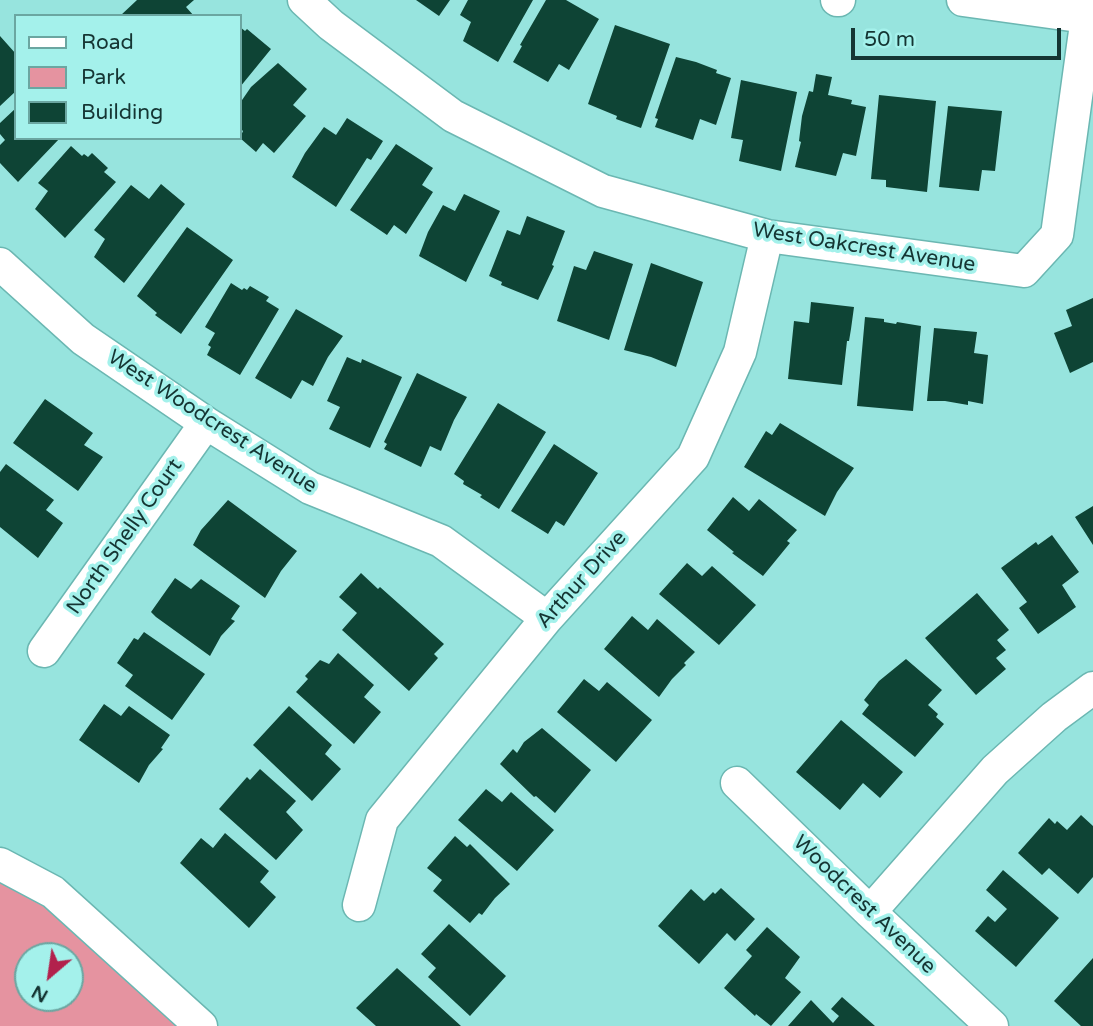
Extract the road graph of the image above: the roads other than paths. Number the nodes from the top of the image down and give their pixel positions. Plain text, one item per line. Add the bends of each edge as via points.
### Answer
1 (304, 0) edge
2 (963, 0) edge
3 (1089, 10) edge
4 (767, 236) junction
5 (0, 264) edge
6 (206, 423) junction
7 (547, 618) junction
8 (44, 651) dead end
9 (1093, 688) edge
10 (737, 783) dead end
11 (0, 864) edge
12 (359, 905) dead end
13 (870, 912) junction
14 (201, 1026) edge
15 (992, 1026) edge

1 - 4 street, West Oakcrest Avenue via 453,116 603,191
2 - 3 street
3 - 4 street, West Oakcrest Avenue via 1057,235 1024,271
4 - 7 street, Arthur Drive via 740,352 693,457
5 - 6 street, West Woodcrest Avenue via 83,339
6 - 7 street, West Woodcrest Avenue via 310,488 441,541
6 - 8 street, North Shelly Court
7 - 12 street, Arthur Drive via 382,820
9 - 13 street via 995,771
10 - 13 street, Woodcrest Avenue
11 - 14 street via 53,892
13 - 15 street, Woodcrest Avenue

